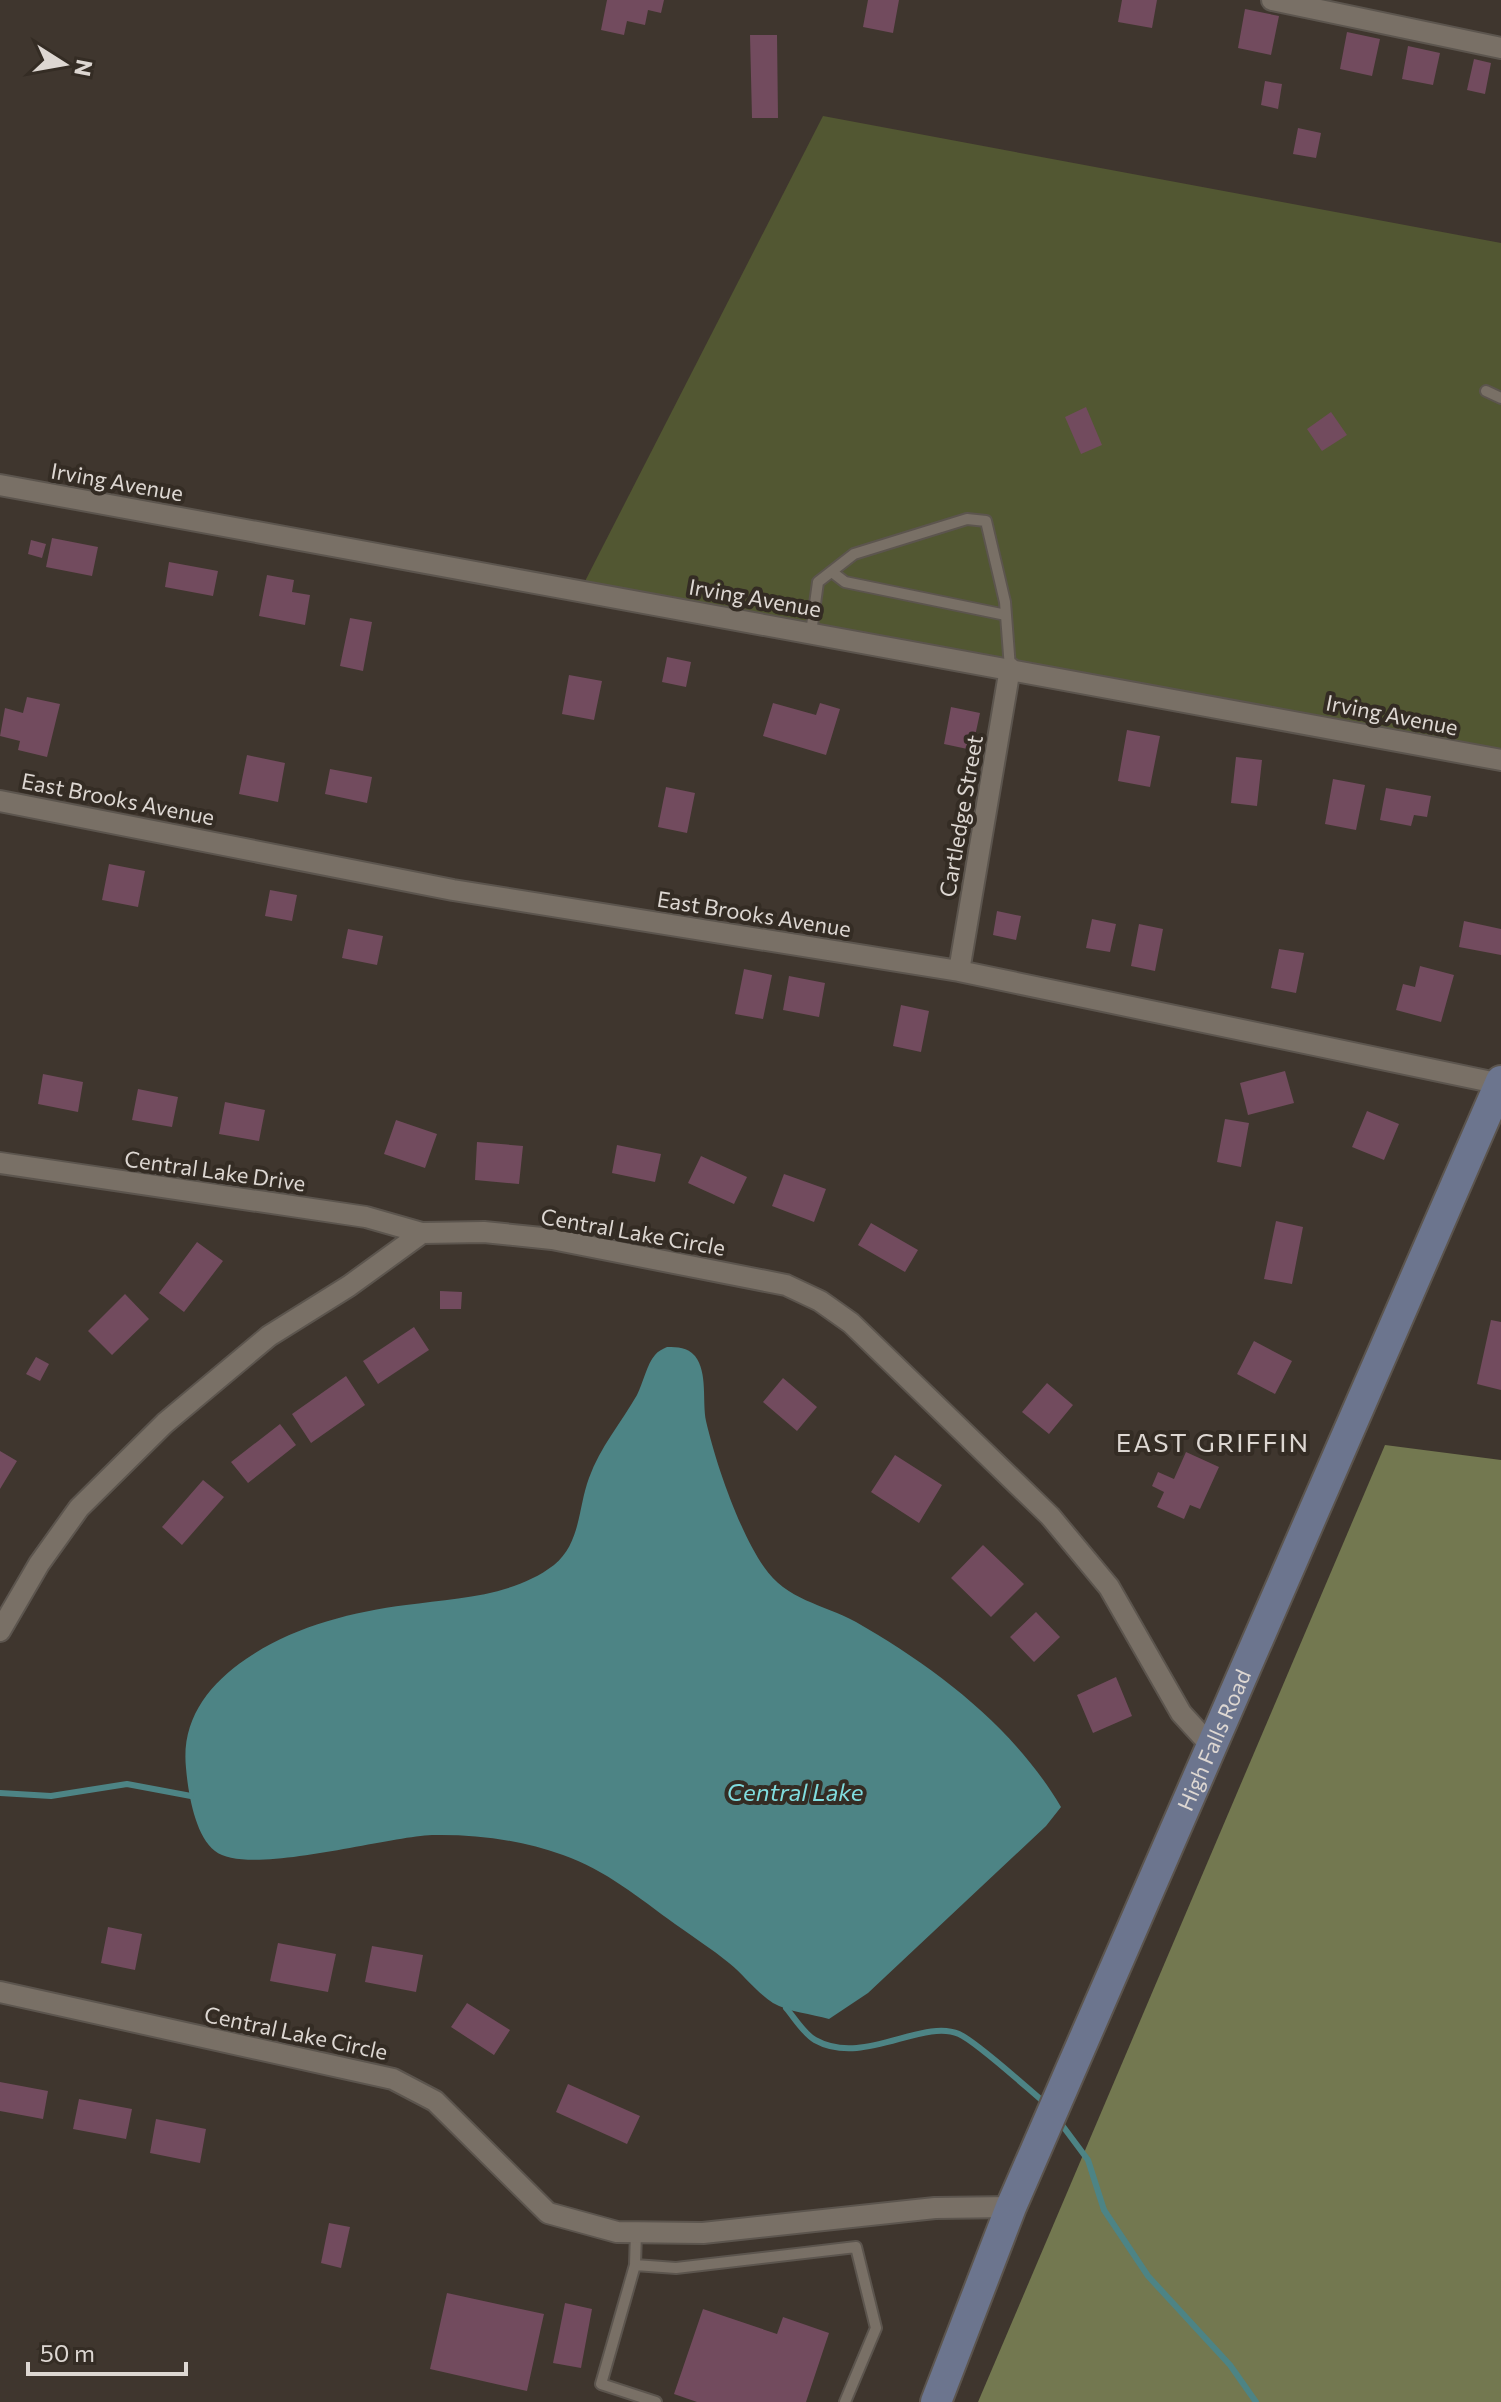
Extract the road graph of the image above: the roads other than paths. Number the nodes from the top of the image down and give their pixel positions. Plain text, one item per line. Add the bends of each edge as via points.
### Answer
1 (1272, 0) edge
2 (1313, 4) edge
3 (1501, 48) edge
4 (1486, 391) dead end
5 (1501, 398) edge
6 (0, 485) edge
7 (832, 572) junction
8 (1006, 615) junction
9 (811, 633) junction
10 (1010, 668) junction
11 (1501, 760) edge
12 (0, 801) edge
13 (959, 971) junction
14 (1501, 1083) edge
15 (0, 1163) edge
16 (422, 1233) junction
17 (0, 1631) edge
18 (1212, 1747) junction
19 (0, 1992) edge
20 (1011, 2207) junction
21 (636, 2232) junction
22 (635, 2265) junction
23 (656, 2402) edge
24 (845, 2402) edge
25 (936, 2402) edge

1 - 2 street
2 - 3 street
4 - 5 lane
6 - 9 street, Irving Avenue
7 - 8 lane via 845,582
7 - 8 lane via 854,554 967,519 986,521
7 - 9 lane via 818,582
8 - 10 lane
9 - 10 street, Irving Avenue
10 - 11 street, Irving Avenue
10 - 13 street, Cartledge Street
12 - 13 street, East Brooks Avenue via 453,890
13 - 14 street, East Brooks Avenue
14 - 18 street, High Falls Road
15 - 16 street, Central Lake Drive via 366,1217
16 - 17 street via 269,1336 145,1441 79,1508
16 - 18 street, Central Lake Circle via 552,1239 786,1285 820,1301 851,1323 1050,1516 1109,1587 1181,1713
18 - 20 street, High Falls Road
19 - 21 street, Central Lake Circle via 393,2079 435,2101 548,2213 617,2232
20 - 21 street, Central Lake Circle via 935,2208 703,2233
20 - 25 street, High Falls Road
21 - 22 lane
22 - 23 lane via 601,2384
22 - 24 lane via 676,2268 856,2247 876,2328

